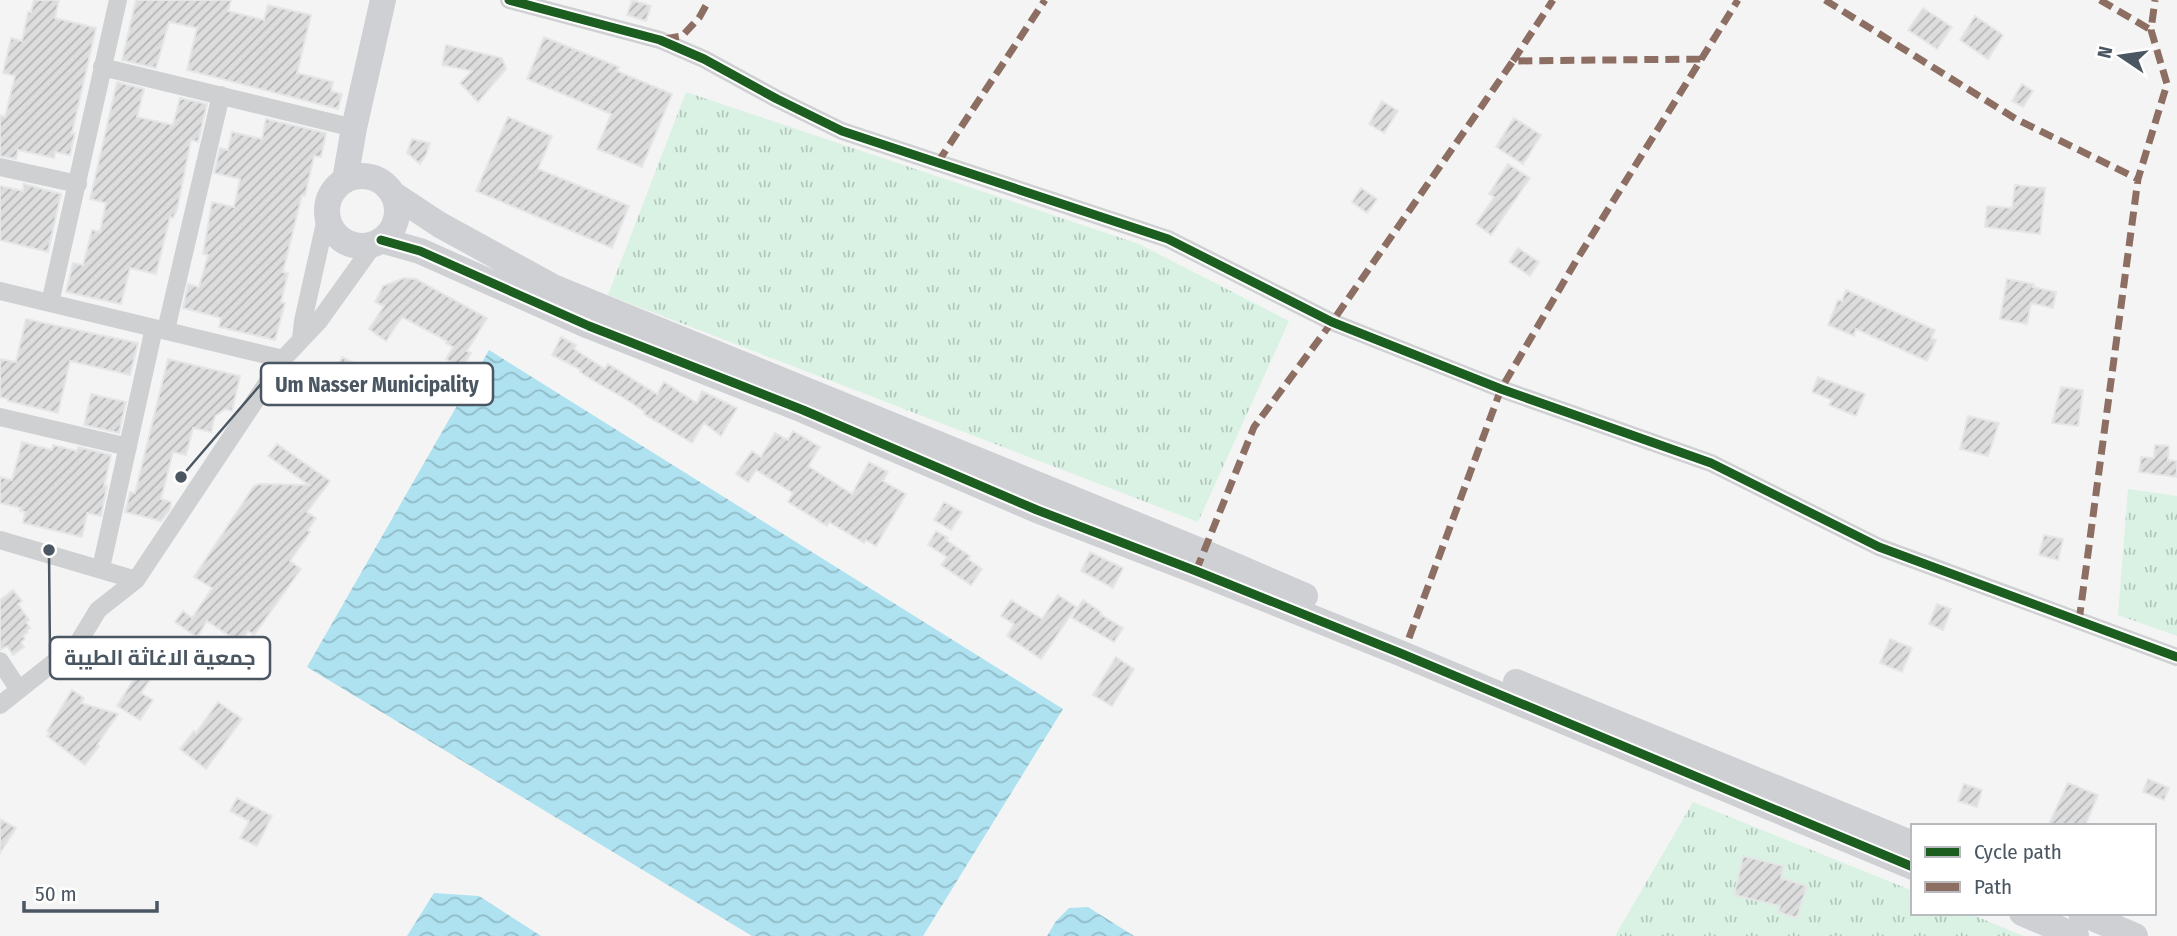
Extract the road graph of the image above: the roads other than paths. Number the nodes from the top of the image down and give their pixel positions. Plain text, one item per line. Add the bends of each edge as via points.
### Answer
1 (118, 0) edge
2 (383, 0) edge
3 (509, 0) edge
4 (102, 67) junction
5 (221, 95) junction
6 (354, 128) junction
7 (0, 167) edge
8 (345, 180) junction
9 (78, 184) junction
10 (393, 194) junction
11 (327, 214) junction
12 (378, 241) junction
13 (0, 291) edge
14 (50, 303) junction
15 (160, 329) junction
16 (301, 339) junction
17 (283, 359) junction
18 (0, 417) edge
19 (128, 447) junction
20 (0, 540) edge
21 (101, 568) junction
22 (136, 580) junction
23 (2177, 657) edge
24 (0, 660) edge
25 (19, 690) junction
26 (0, 705) edge
27 (1911, 843) edge
28 (1911, 866) edge
29 (2027, 915) edge
30 (2086, 915) edge
31 (2076, 936) edge
32 (2136, 936) edge

1 - 4 street
2 - 6 street
3 - 23 street via 660,40 842,131 1168,239 1332,322 1501,389 1712,463 1879,547
4 - 5 street
4 - 9 street
5 - 6 street
5 - 15 street
6 - 8 street
7 - 9 street
8 - 10 street via 355,176 377,179
8 - 11 street via 331,194
9 - 14 street
10 - 12 street via 397,205 393,228
10 - 27 street via 553,287
11 - 12 street via 343,240 365,246
11 - 16 street
12 - 16 street
12 - 28 street via 420,251 589,326 1388,648
13 - 14 street
14 - 15 street
15 - 17 street
15 - 19 street
16 - 17 street
17 - 22 street
18 - 19 street
19 - 21 street
20 - 21 street
21 - 22 street
22 - 25 street via 98,610 78,643
24 - 25 street
25 - 26 street
29 - 31 street
30 - 32 street

